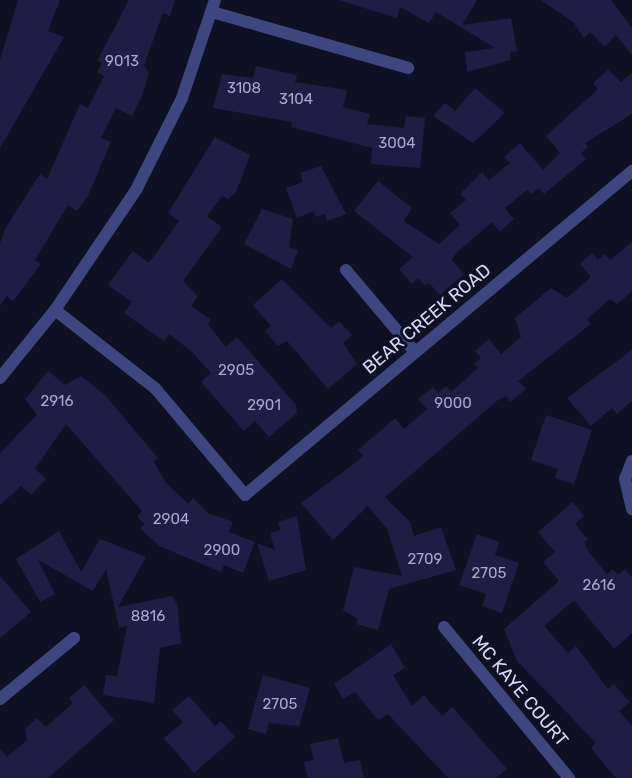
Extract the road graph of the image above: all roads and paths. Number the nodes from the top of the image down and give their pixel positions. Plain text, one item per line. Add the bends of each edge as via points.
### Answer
1 (214, 6) edge
2 (408, 68) dead end
3 (632, 171) edge
4 (346, 270) dead end
5 (55, 310) junction
6 (415, 352) junction
7 (0, 378) edge
8 (632, 461) edge
9 (632, 509) edge
10 (444, 627) dead end
11 (74, 638) dead end
12 (0, 699) edge
13 (569, 778) edge

1 - 2 street
1 - 5 street via 161,145
3 - 6 street, BEAR CREEK ROAD
4 - 6 street
5 - 6 street, BEAR CREEK ROAD via 155,388 245,495
5 - 7 street
8 - 9 street via 625,478
10 - 13 street, MC KAYE COURT
11 - 12 street

